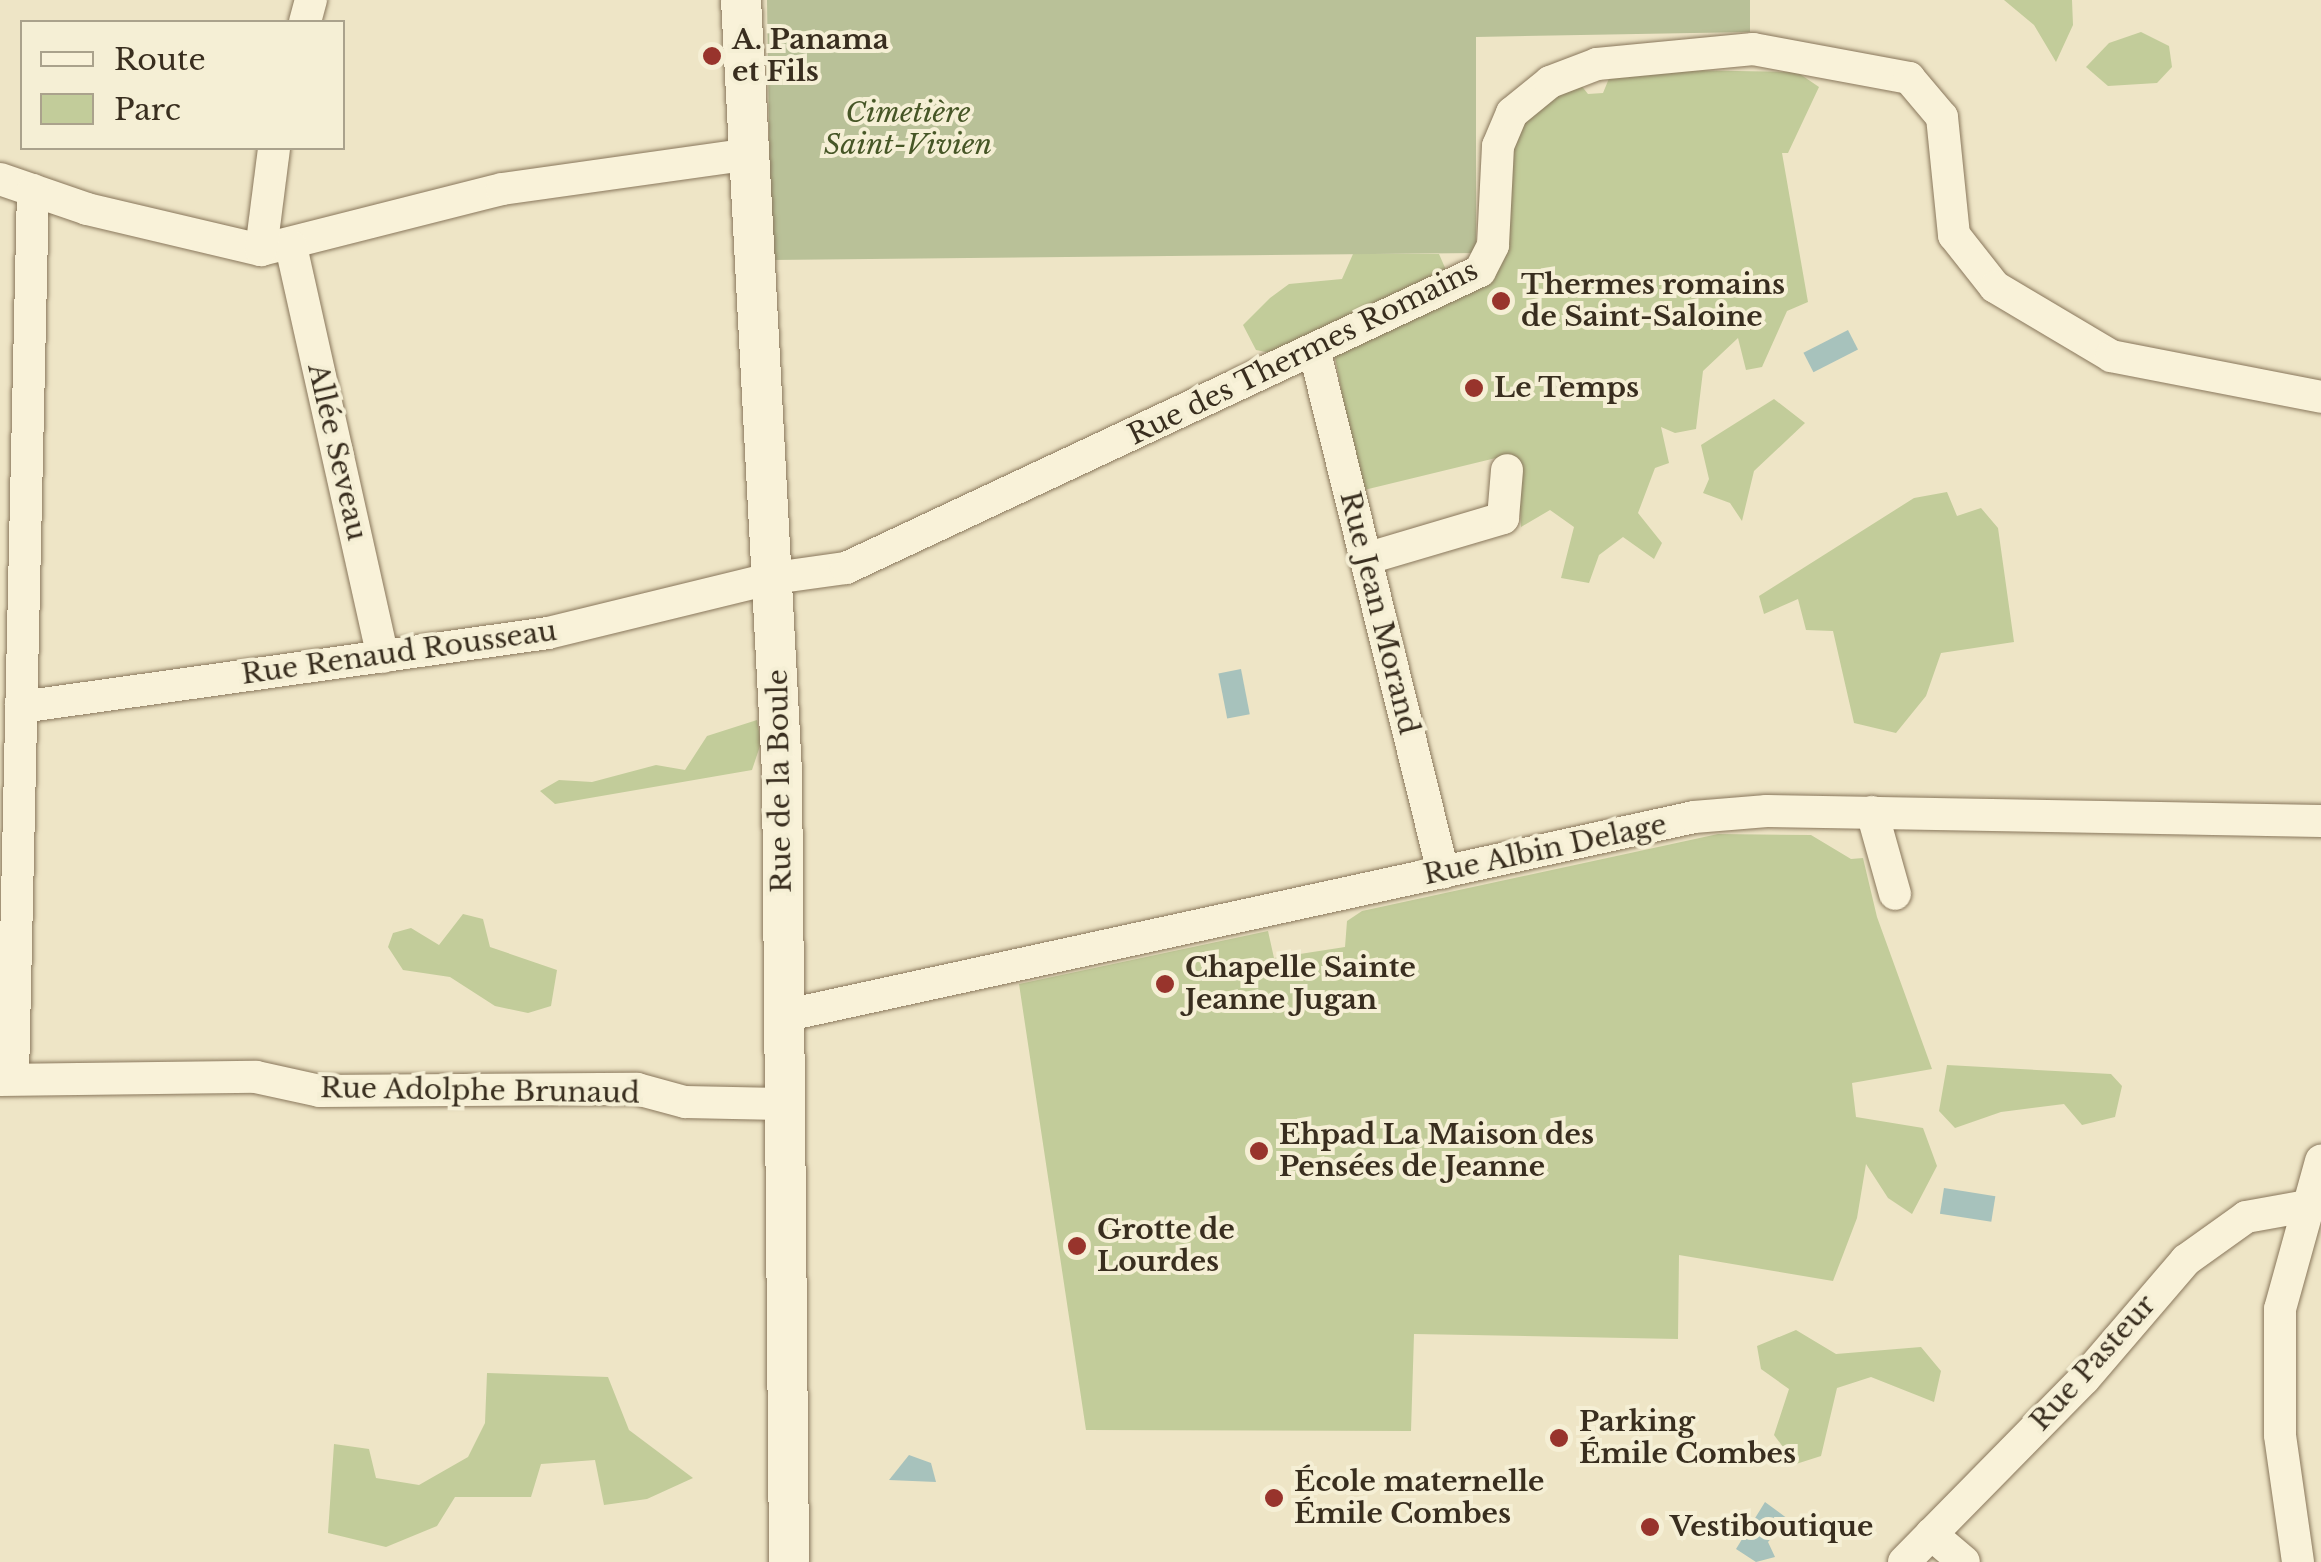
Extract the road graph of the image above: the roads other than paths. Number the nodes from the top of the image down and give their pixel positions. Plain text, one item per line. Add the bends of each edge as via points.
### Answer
1 (741, 0) edge
2 (274, 150) edge
3 (745, 155) junction
4 (0, 179) edge
5 (33, 190) junction
6 (276, 248) junction
7 (1315, 354) junction
8 (2321, 397) edge
9 (1507, 470) dead end
10 (1366, 559) junction
11 (774, 578) junction
12 (11, 587) edge
13 (383, 657) junction
14 (21, 707) junction
15 (8, 763) edge
16 (1872, 812) junction
17 (2321, 821) edge
18 (1443, 872) junction
19 (1895, 894) dead end
20 (783, 1016) junction
21 (6, 1078) edge
22 (781, 1104) junction
23 (2321, 1160) edge
24 (2307, 1206) junction
25 (1932, 1534) junction
26 (790, 1562) edge
27 (1904, 1562) edge
28 (1964, 1562) edge
29 (2298, 1562) edge

1 - 3 street, Rue de la Boule
2 - 6 street, Allée Seveau
3 - 6 street via 502,188
3 - 11 street, Rue de la Boule
4 - 5 street
5 - 6 street via 203,240
5 - 12 street
6 - 13 street, Allée Seveau
7 - 8 street, Rue des Thermes Romains via 1485,267 1493,245 1498,146 1512,113 1537,90 1597,64 1753,49 1908,78 1942,117 1954,235 1996,286 2111,356
7 - 10 street, Rue Jean Morand
7 - 11 street, Rue des Thermes Romains via 846,568
9 - 10 street via 1503,518
10 - 18 street, Rue Jean Morand
11 - 13 street, Rue Renaud Rousseau via 548,633
11 - 20 street, Rue de la Boule
12 - 14 street
13 - 14 street, Rue Renaud Rousseau
14 - 15 street
15 - 21 street
16 - 17 street, Rue Albin Delage
16 - 18 street, Rue Albin Delage via 1694,817
16 - 19 street
18 - 20 street, Rue Albin Delage
20 - 22 street, Rue de la Boule
21 - 22 street, Rue Adolphe Brunaud via 256,1077 320,1091 433,1094 522,1086
22 - 26 street, Rue de la Boule
23 - 24 street
24 - 25 street, Rue Pasteur via 2246,1217 2186,1260 2084,1378
24 - 29 street via 2280,1309 2280,1435
25 - 27 street, Rue Pasteur
25 - 28 street

